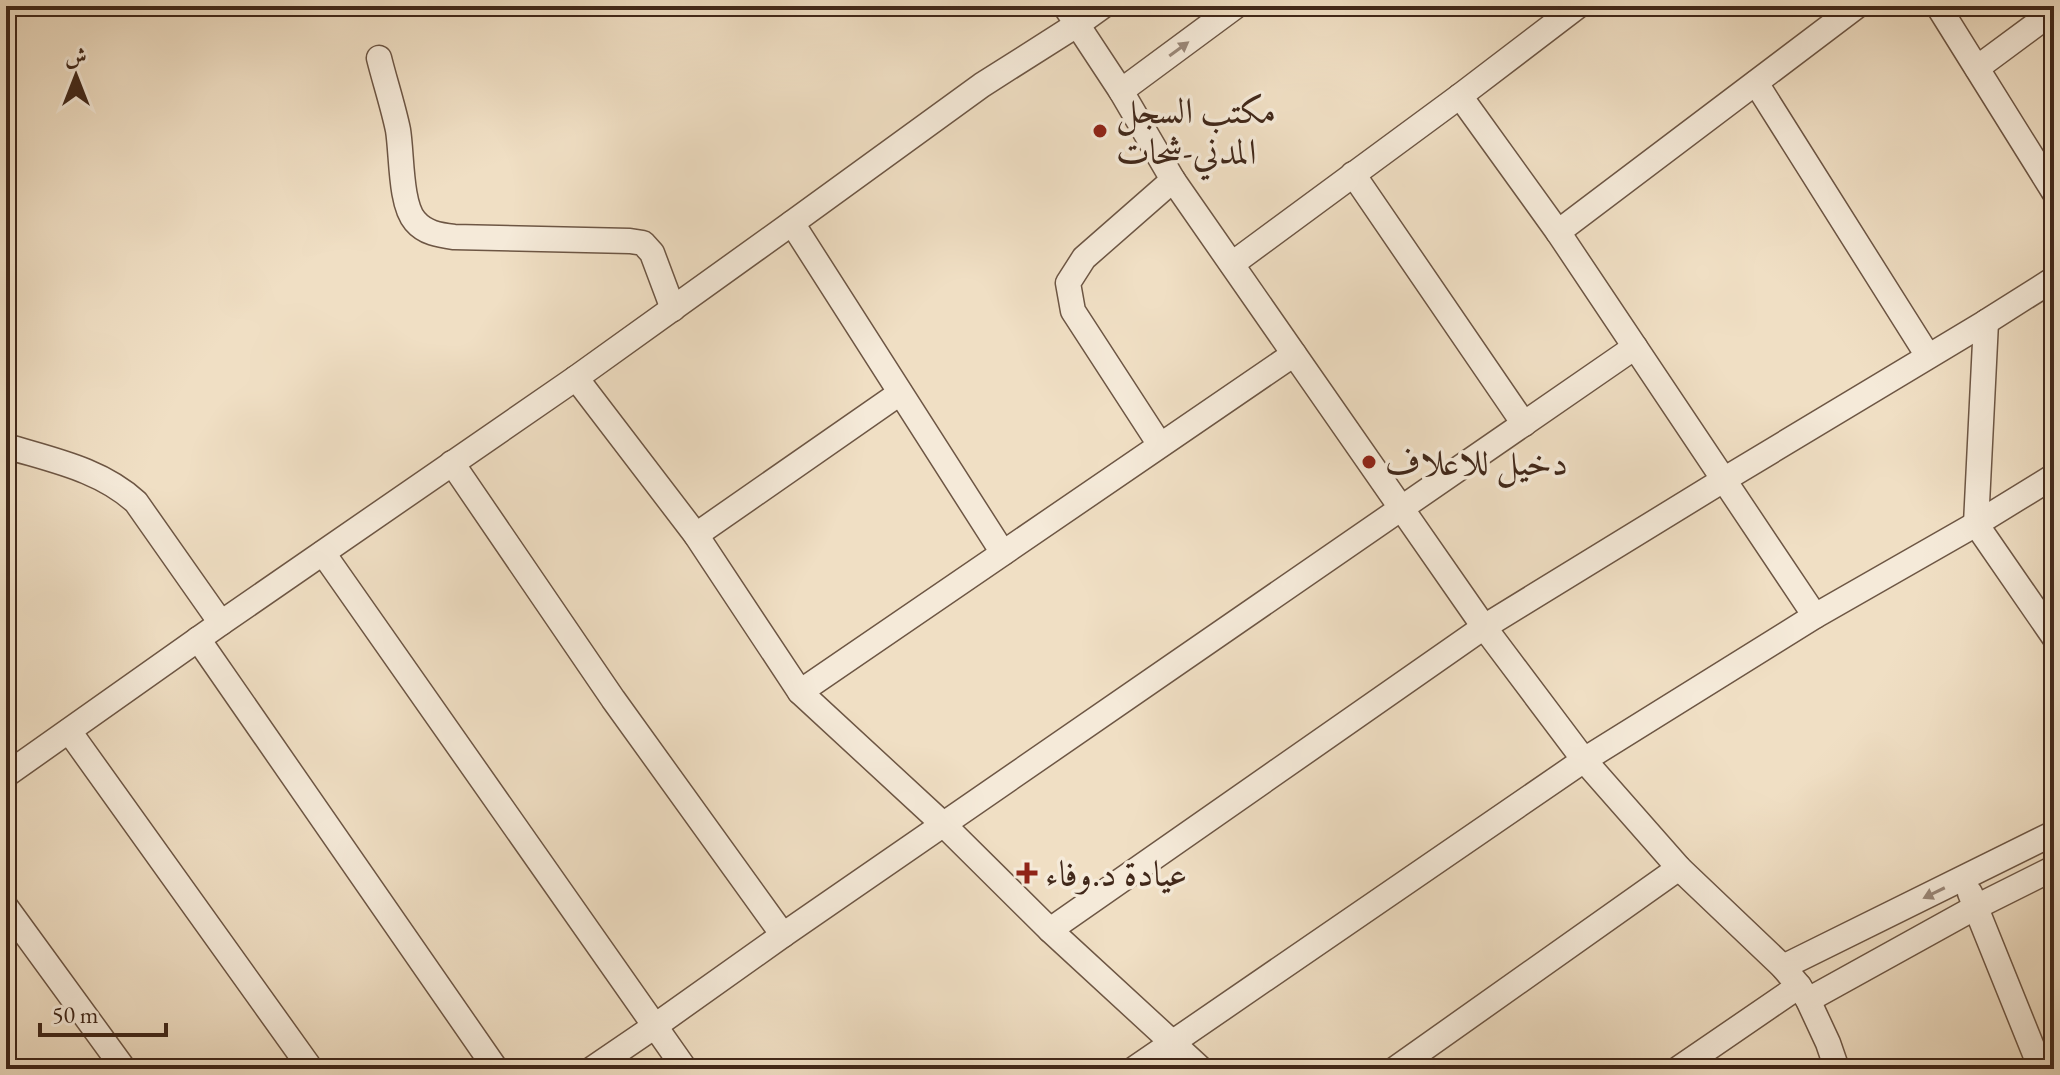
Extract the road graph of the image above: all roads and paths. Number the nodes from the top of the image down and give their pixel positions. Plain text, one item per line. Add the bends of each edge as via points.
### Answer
1 (1103, 6) edge
2 (1236, 6) edge
3 (1578, 6) edge
4 (1857, 6) edge
5 (1938, 6) edge
6 (2054, 11) edge
7 (1072, 15) edge
8 (379, 58) dead end
9 (1977, 68) junction
10 (1756, 83) junction
11 (1121, 91) junction
12 (1460, 96) junction
13 (1353, 174) junction
14 (1173, 180) junction
15 (2054, 192) edge
16 (792, 223) junction
17 (1558, 232) junction
18 (1232, 264) junction
19 (2054, 279) edge
20 (673, 309) junction
21 (1986, 322) junction
22 (1635, 347) junction
23 (1294, 354) junction
24 (1928, 356) junction
25 (576, 378) junction
26 (900, 393) junction
27 (1524, 424) junction
28 (1160, 445) junction
29 (6, 446) edge
30 (452, 463) junction
31 (2054, 476) edge
32 (1725, 479) junction
33 (1402, 509) junction
34 (1976, 524) junction
35 (696, 535) junction
36 (323, 553) junction
37 (1003, 553) junction
38 (1815, 616) junction
39 (221, 623) junction
40 (1484, 627) junction
41 (2054, 637) edge
42 (198, 639) junction
43 (800, 692) junction
44 (69, 731) junction
45 (1584, 760) junction
46 (6, 775) edge
47 (944, 825) junction
48 (2054, 833) edge
49 (1679, 868) junction
50 (2054, 868) edge
51 (1964, 878) junction
52 (6, 907) edge
53 (1976, 907) junction
54 (1050, 930) junction
55 (783, 935) junction
56 (1797, 984) junction
57 (655, 1026) junction
58 (1173, 1043) junction
59 (124, 1069) edge
60 (311, 1069) edge
61 (496, 1069) edge
62 (592, 1069) edge
63 (685, 1069) edge
64 (1134, 1069) edge
65 (1201, 1069) edge
66 (1395, 1069) edge
67 (1678, 1069) edge
68 (1837, 1069) edge
69 (2041, 1069) edge

1 - 7 street
11 -> 2 street
3 - 12 street
4 - 10 street
5 - 9 street
6 - 9 street
7 - 11 street
7 - 16 street
8 - 20 street via 397,130 406,203 422,229 454,237 643,243 652,253
9 - 15 street
10 - 17 street
10 - 24 street
11 - 14 street
12 - 13 street
12 - 17 street
13 - 18 street
13 - 27 street
14 - 18 street
14 - 28 street via 1084,258 1068,283 1073,311
16 - 20 street
16 - 26 street
17 - 22 street
18 - 23 street
19 - 21 street
20 - 25 street
21 - 24 street
21 - 34 street
22 - 27 street
22 - 32 street
23 - 28 street
23 - 33 street
24 - 32 street
25 - 30 street
25 - 35 street
26 - 35 street
26 - 37 street
27 - 33 street
28 - 37 street
29 - 39 street via 85,470 127,494
30 - 36 street
30 - 55 street
31 - 34 street
32 - 38 street
32 - 40 street
33 - 40 street
33 - 47 street
34 - 38 street
34 - 41 street
35 - 43 street
36 - 39 street
36 - 57 street
37 - 43 street
38 - 45 street
39 - 42 street
40 - 45 street
40 - 54 street
42 - 44 street
42 - 61 street
43 - 47 street
44 - 46 street
44 - 60 street
45 - 49 street
45 - 58 street
47 - 54 street
47 - 55 street
48 - 51 street
49 - 56 street
49 - 66 street
50 - 53 street
51 - 53 street
51 -> 56 street
52 - 59 street
53 - 56 street
53 - 69 street
54 - 58 street
55 - 57 street
56 - 67 street
56 - 68 street
57 - 62 street
57 - 63 street
58 - 64 street
58 - 65 street

